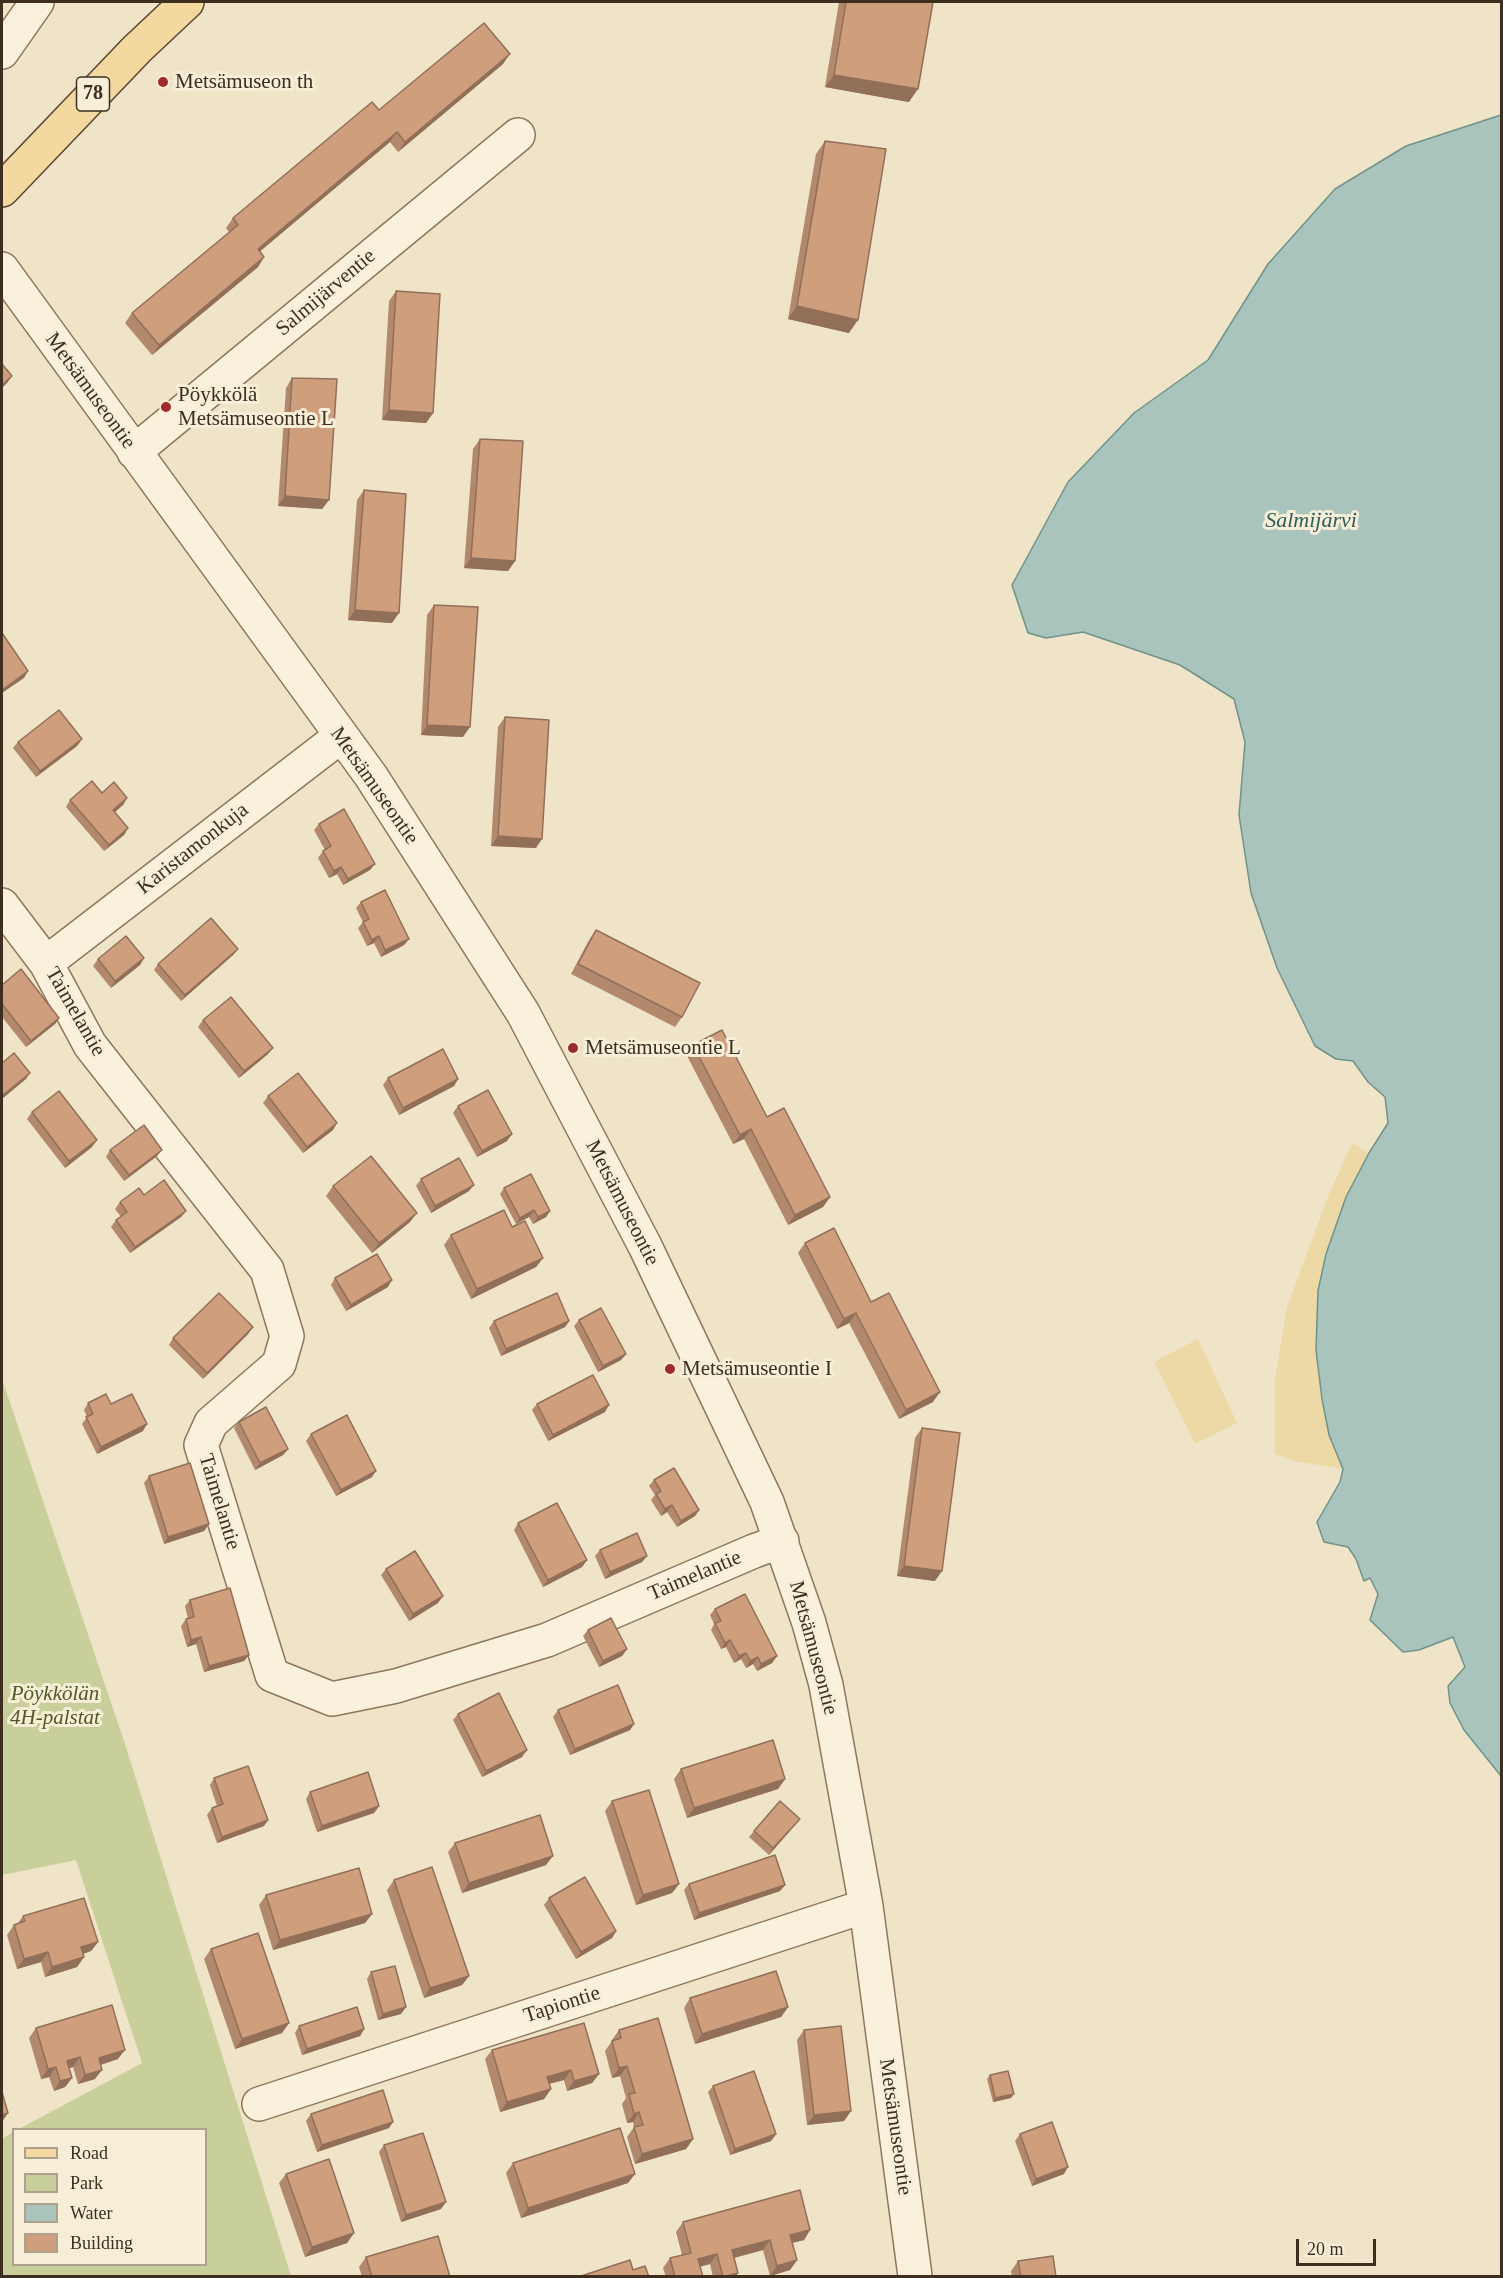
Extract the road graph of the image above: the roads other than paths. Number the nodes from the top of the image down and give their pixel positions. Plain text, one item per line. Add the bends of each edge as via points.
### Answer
1 (37, 2) edge
2 (187, 2) edge
3 (2, 52) edge
4 (518, 135) dead end
5 (2, 190) edge
6 (2, 269) edge
7 (134, 452) junction
8 (341, 736) junction
9 (2, 905) edge
10 (46, 963) junction
11 (782, 1541) junction
12 (866, 1906) junction
13 (259, 2104) dead end
14 (915, 2277) edge

1 - 3 street
2 - 5 main road, 78
4 - 7 street, Salmijärventie
6 - 7 street, Metsämuseontie
7 - 8 street, Metsämuseontie
8 - 10 street, Karistamonkuja
8 - 11 street, Metsämuseontie via 371,776 523,1012 645,1246
9 - 10 street, Taimelantie
10 - 11 street, Taimelantie via 90,1045 267,1270 287,1336 279,1364 211,1423 201,1445 272,1675 332,1699 396,1686 547,1640
11 - 12 street, Metsämuseontie via 826,1686
12 - 13 street, Tapiontie
12 - 14 street, Metsämuseontie

